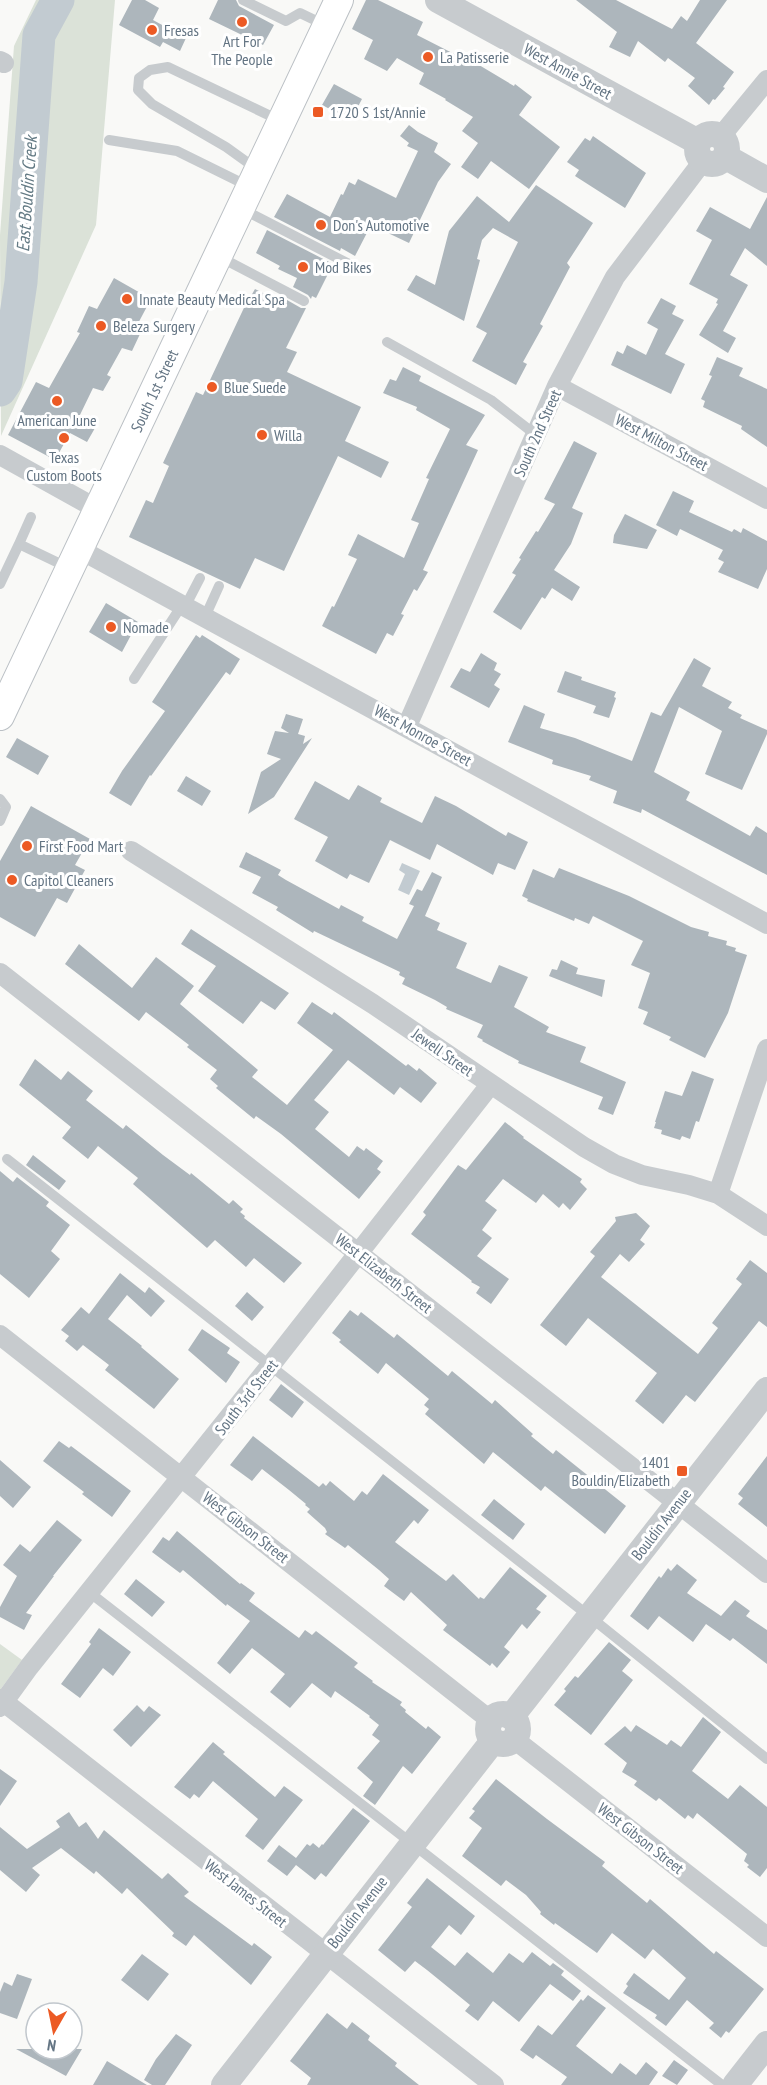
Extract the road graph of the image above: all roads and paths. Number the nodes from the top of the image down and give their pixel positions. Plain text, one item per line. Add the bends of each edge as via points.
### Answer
1 (243, 0) edge
2 (339, 0) edge
3 (438, 0) edge
4 (327, 26) junction
5 (767, 80) edge
6 (282, 121) junction
7 (109, 140) dead end
8 (712, 149) junction
9 (767, 180) edge
10 (249, 189) junction
11 (218, 256) junction
12 (351, 265) dead end
13 (304, 301) dead end
14 (387, 342) dead end
15 (557, 386) junction
16 (536, 435) junction
17 (0, 455) edge
18 (767, 499) edge
19 (97, 509) junction
20 (31, 517) dead end
21 (19, 544) junction
22 (74, 559) junction
23 (200, 578) dead end
24 (0, 584) edge
25 (219, 586) dead end
26 (184, 606) junction
27 (205, 617) junction
28 (134, 679) dead end
29 (2, 709) edge
30 (407, 726) junction
31 (0, 799) edge
32 (0, 821) edge
33 (131, 851) dead end
34 (767, 924) edge
35 (0, 973) edge
36 (767, 1049) edge
37 (490, 1085) junction
38 (7, 1159) dead end
39 (718, 1194) junction
40 (767, 1226) edge
41 (358, 1253) junction
42 (0, 1335) edge
43 (270, 1366) junction
44 (766, 1394) edge
45 (182, 1477) junction
46 (677, 1503) junction
47 (767, 1574) edge
48 (89, 1592) junction
49 (589, 1616) junction
50 (1, 1703) edge
51 (502, 1730) junction
52 (767, 1759) edge
53 (412, 1842) junction
54 (767, 1937) edge
55 (325, 1954) junction
56 (767, 2044) edge
57 (224, 2085) edge
58 (494, 2085) edge
59 (722, 2085) edge
60 (735, 2085) edge

1 - 4 lane via 285,21 300,13
2 - 4 main road, South 1st Street
3 - 8 street, West Annie Street
4 - 6 main road, South 1st Street
5 - 8 street, South 2nd Street
6 - 10 main road, South 1st Street
6 - 10 lane via 168,67 150,70 139,78 138,90 152,104 226,147
7 - 10 lane via 177,151
8 - 9 street, West Annie Street
8 - 15 street, South 2nd Street via 615,277
10 - 11 main road, South 1st Street
10 - 12 lane
11 - 13 lane
11 - 19 main road, South 1st Street
14 - 16 lane via 491,400
15 - 16 street, South 2nd Street
15 - 18 street, West Milton Street
16 - 30 street, South 2nd Street
17 - 19 street
19 - 22 main road, South 1st Street
20 - 21 lane
21 - 22 lane
21 - 24 lane
22 - 26 street, West Monroe Street
22 - 29 main road, South 1st Street
23 - 26 lane
25 - 27 lane
26 - 27 street, West Monroe Street
26 - 28 lane
27 - 30 street, West Monroe Street
30 - 34 street, West Monroe Street
31 - 32 lane via 6,807
33 - 37 street, Jewell Street via 373,1004
35 - 41 street, West Elizabeth Street
36 - 39 street
37 - 39 street, Jewell Street via 614,1164
37 - 41 street, South 3rd Street
38 - 43 lane
39 - 40 street, Jewell Street
41 - 43 street, South 3rd Street
41 - 46 street, West Elizabeth Street
42 - 45 street, West Gibson Street
43 - 45 street, South 3rd Street
43 - 49 lane
44 - 46 street, Bouldin Avenue
45 - 48 street, South 3rd Street
45 - 51 street, West Gibson Street
46 - 47 street, West Elizabeth Street
46 - 49 street, Bouldin Avenue
48 - 50 street, South 3rd Street
48 - 53 lane
49 - 51 street, Bouldin Avenue
49 - 52 lane
50 - 55 street, West James Street
51 - 53 street, Bouldin Avenue
51 - 54 street, West Gibson Street
53 - 55 street, Bouldin Avenue
53 - 59 lane
55 - 57 street, Bouldin Avenue
55 - 58 street, West James Street
56 - 60 street

